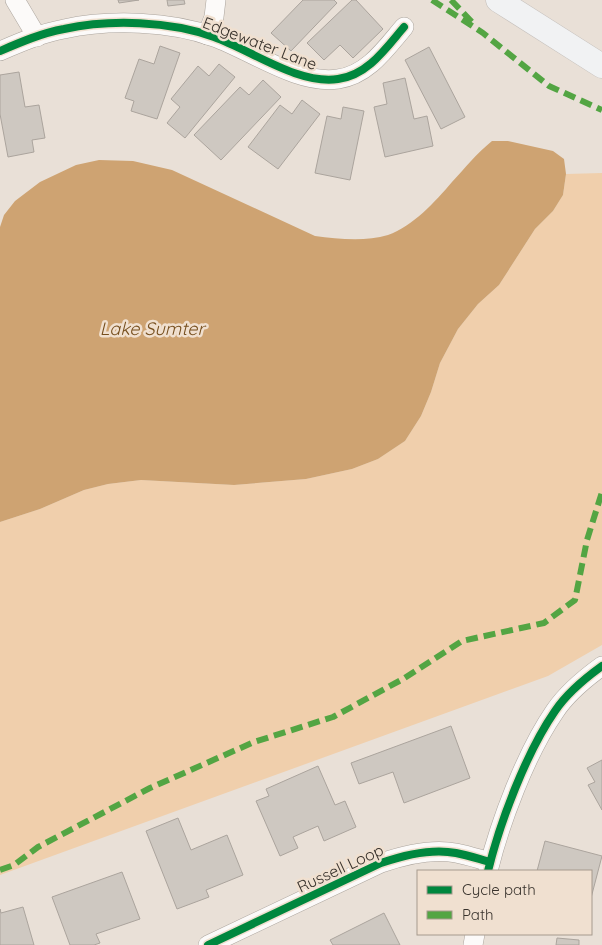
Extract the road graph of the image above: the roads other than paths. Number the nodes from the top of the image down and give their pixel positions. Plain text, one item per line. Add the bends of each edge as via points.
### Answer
1 (15, 0) edge
2 (216, 0) edge
3 (498, 0) edge
4 (404, 27) dead end
5 (207, 35) junction
6 (37, 37) junction
7 (0, 51) edge
8 (602, 66) edge
9 (602, 666) edge
10 (489, 866) edge
11 (208, 945) edge

1 - 6 street
2 - 5 street
3 - 8 main road
4 - 5 street, Edgewater Lane via 358,74 338,80 318,80 298,74
5 - 6 street, Edgewater Lane via 184,28 109,23 64,29
6 - 7 street, Edgewater Lane
9 - 10 street via 576,687 555,711 518,782
10 - 11 street, Russell Loop via 454,852 400,856

